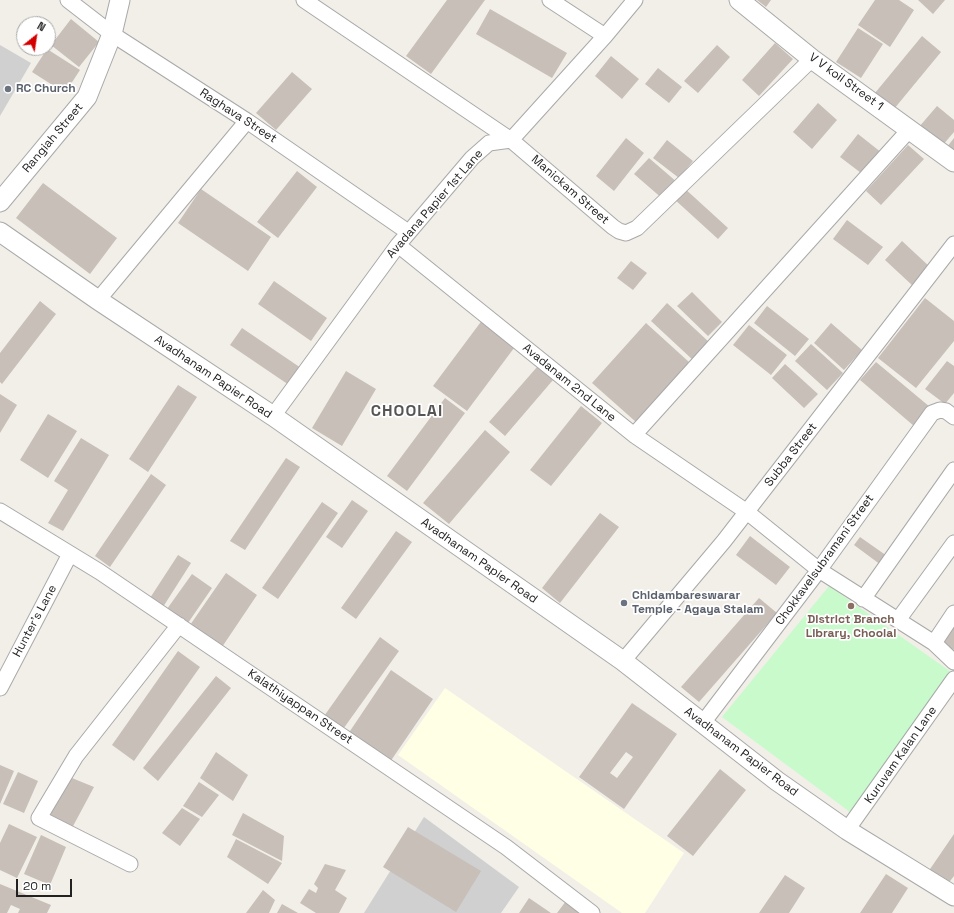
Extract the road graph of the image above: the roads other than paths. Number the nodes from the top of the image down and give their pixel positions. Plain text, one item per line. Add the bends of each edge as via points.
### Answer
1 (68, 0) edge
2 (120, 0) edge
3 (304, 0) edge
4 (550, 0) edge
5 (635, 0) edge
6 (739, 0) edge
7 (112, 34) junction
8 (605, 36) junction
9 (812, 58) junction
10 (247, 122) junction
11 (910, 129) junction
12 (511, 140) junction
13 (954, 162) edge
14 (0, 202) edge
15 (0, 232) edge
16 (408, 232) junction
17 (954, 244) edge
18 (398, 245) junction
19 (98, 300) junction
20 (272, 416) junction
21 (954, 417) edge
22 (634, 435) junction
23 (954, 470) edge
24 (0, 511) edge
25 (747, 512) junction
26 (954, 543) edge
27 (70, 554) junction
28 (819, 570) junction
29 (863, 599) junction
30 (954, 613) edge
31 (898, 620) junction
32 (179, 625) junction
33 (934, 643) junction
34 (623, 661) junction
35 (954, 662) edge
36 (954, 679) edge
37 (0, 688) edge
38 (702, 724) junction
39 (847, 830) junction
40 (130, 864) dead end
41 (954, 896) edge
42 (592, 913) edge

1 - 7 street, Raghava Street
2 - 7 street, Rangiah Street
3 - 12 street, Manickam Street
4 - 8 street
5 - 8 street
6 - 9 street, V V koil Street 1
7 - 10 street, Raghava Street
7 - 14 street, Rangiah Street via 87,97
8 - 12 street
9 - 11 street, V V koil Street 1
9 - 12 street, Manickam Street via 632,231 626,233 613,228
10 - 16 street, Raghava Street
10 - 19 street
11 - 13 street, V V koil Street 1
11 - 22 street
12 - 16 street, Avadana Papier 1st Lane via 489,142
15 - 19 street, Avadhanam Papier Road
16 - 18 street, Avadana Papier 1st Lane
17 - 25 street, Subba Street
18 - 20 street, Avadana Papier 1st Lane
18 - 22 street, Avadanam 2nd Lane
19 - 20 street, Avadhanam Papier Road
20 - 34 street, Avadhanam Papier Road
21 - 28 street, Chokkavelsubramani Street via 946,411 932,413
22 - 25 street, Avadanam 2nd Lane
23 - 29 street
24 - 27 street, Kalathiyappan Street
25 - 28 street, Avadanam 2nd Lane
25 - 34 street, Subba Street
26 - 31 street
27 - 32 street, Kalathiyappan Street
27 - 37 street, Hunter's Lane
28 - 29 street, Avadanam 2nd Lane
28 - 38 street, Chokkavelsubramani Street
29 - 31 street, Avadanam 2nd Lane
30 - 33 street
31 - 33 street, Avadanam 2nd Lane
32 - 40 street via 76,756 39,818
32 - 42 street, Kalathiyappan Street via 506,847
33 - 35 street, Avadanam 2nd Lane
34 - 38 street, Avadhanam Papier Road
36 - 39 street, Kuruvam Kalan Lane
38 - 39 street, Avadhanam Papier Road
39 - 41 street, Avadhanam Papier Road

